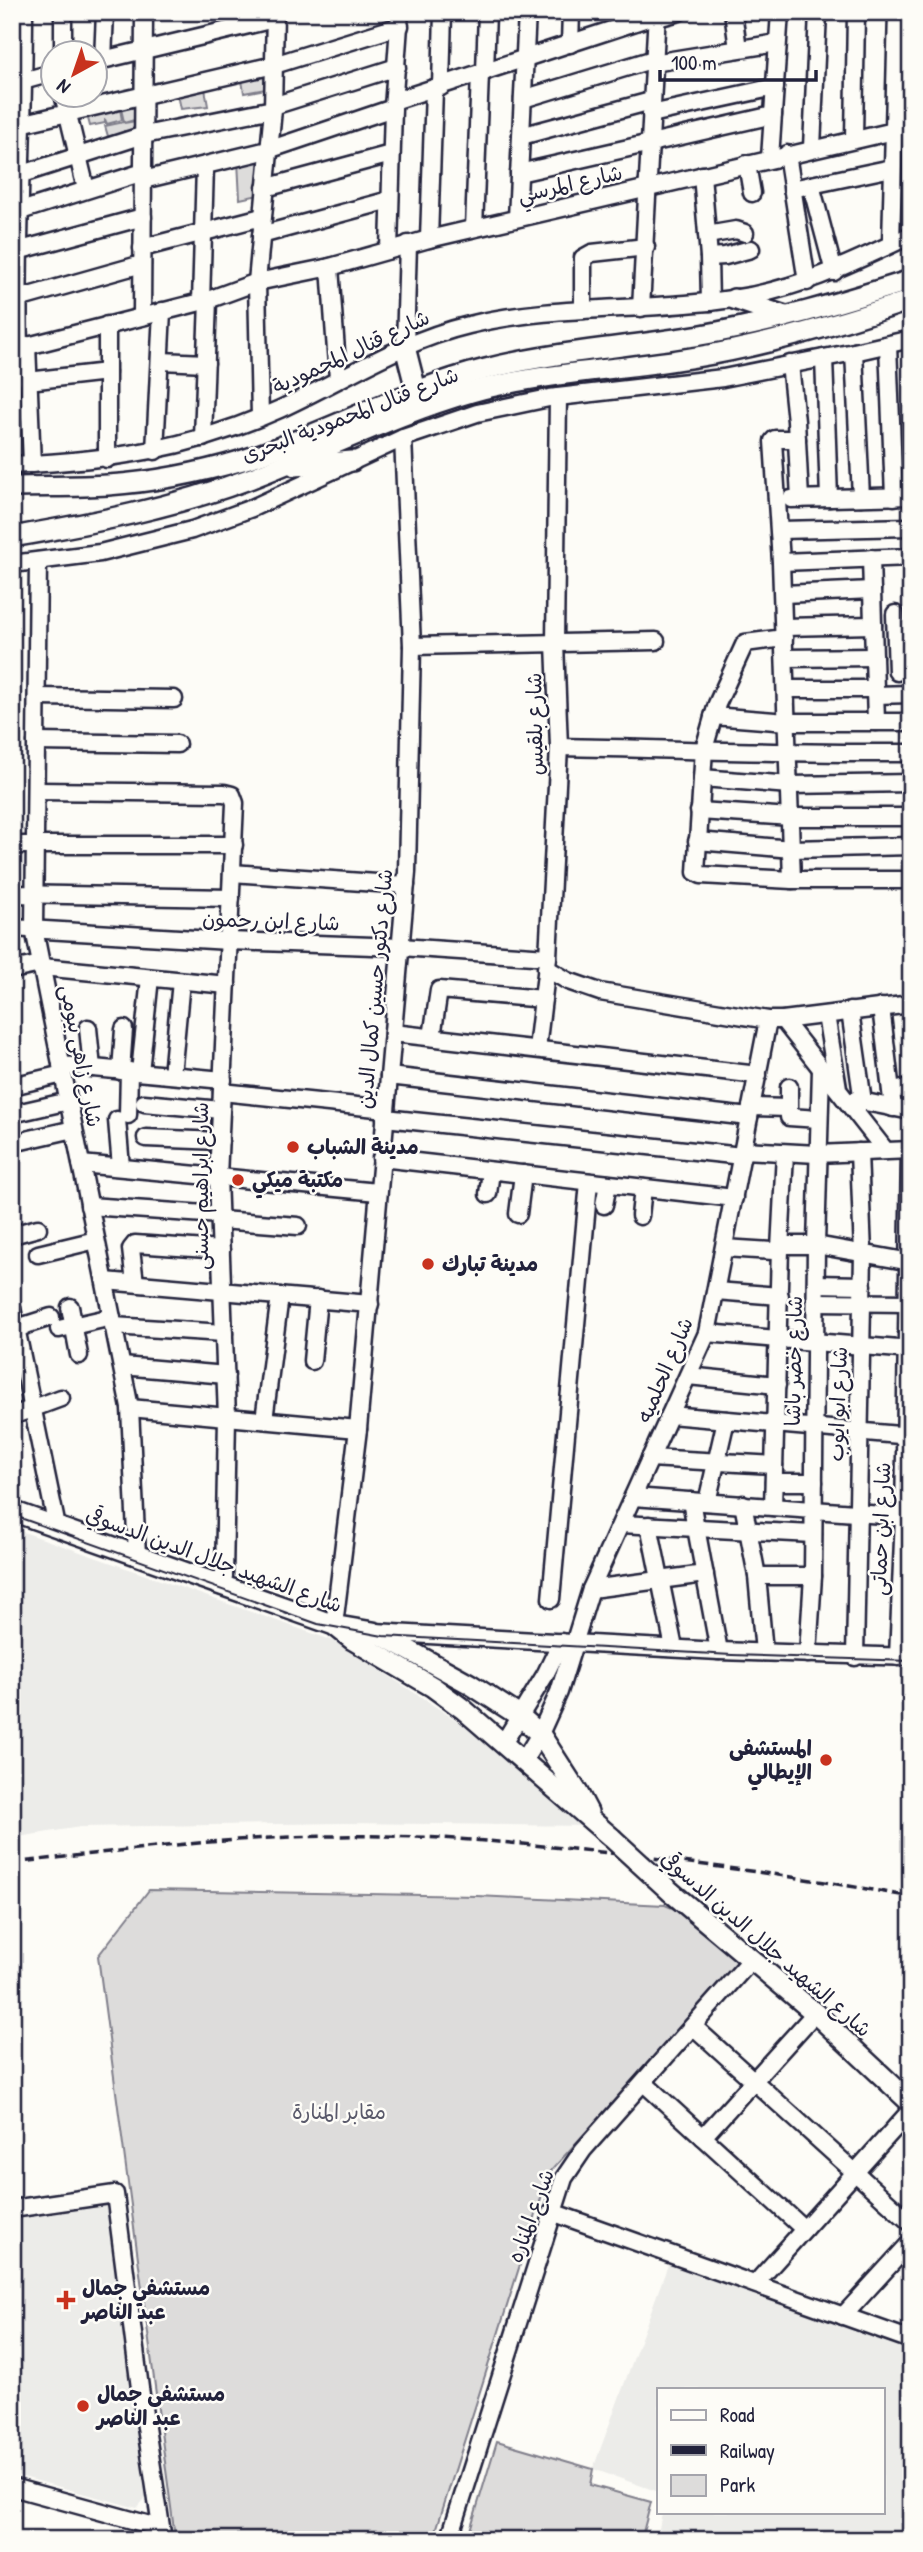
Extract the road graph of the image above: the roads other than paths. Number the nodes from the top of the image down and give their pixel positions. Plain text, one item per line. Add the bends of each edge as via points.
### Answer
1 (24, 12) edge
2 (64, 12) edge
3 (105, 12) edge
4 (144, 12) edge
5 (443, 12) edge
6 (486, 12) edge
7 (527, 12) edge
8 (570, 12) edge
9 (679, 12) edge
10 (733, 12) edge
11 (797, 12) edge
12 (818, 12) edge
13 (856, 12) edge
14 (897, 12) edge
15 (276, 14) edge
16 (779, 14) edge
17 (657, 15) edge
18 (400, 19) edge
19 (615, 20) edge
20 (63, 38) edge
21 (102, 38) edge
22 (777, 43) junction
23 (570, 44) junction
24 (143, 49) junction
25 (738, 49) junction
26 (108, 59) edge
27 (524, 60) junction
28 (654, 61) junction
29 (274, 65) junction
30 (397, 67) junction
31 (483, 73) junction
32 (38, 77) edge
33 (18, 83) edge
34 (775, 87) junction
35 (437, 88) junction
36 (143, 96) junction
37 (523, 99) junction
38 (394, 105) junction
39 (651, 107) junction
40 (65, 108) edge
41 (273, 108) junction
42 (66, 113) junction
43 (773, 115) junction
44 (17, 125) edge
45 (894, 131) junction
46 (144, 135) junction
47 (521, 136) junction
48 (853, 139) junction
49 (649, 144) junction
50 (812, 148) junction
51 (268, 150) junction
52 (391, 154) junction
53 (778, 156) junction
54 (76, 157) junction
55 (747, 164) junction
56 (205, 166) junction
57 (17, 167) edge
58 (892, 168) junction
59 (519, 173) junction
60 (702, 174) junction
61 (143, 176) junction
62 (811, 185) junction
63 (265, 188) junction
64 (647, 188) junction
65 (86, 189) junction
66 (792, 189) junction
67 (752, 193) dead end
68 (390, 200) junction
69 (16, 206) edge
70 (143, 216) junction
71 (262, 217) junction
72 (517, 218) junction
73 (474, 228) junction
74 (746, 233) dead end
75 (202, 234) junction
76 (261, 235) junction
77 (708, 235) junction
78 (911, 235) edge
79 (429, 239) junction
80 (16, 243) edge
81 (408, 244) junction
82 (891, 244) junction
83 (646, 247) junction
84 (751, 249) dead end
85 (389, 250) junction
86 (142, 256) junction
87 (709, 257) junction
88 (330, 267) junction
89 (834, 272) junction
90 (911, 280) edge
91 (257, 282) junction
92 (807, 282) junction
93 (16, 294) edge
94 (734, 299) junction
95 (911, 300) edge
96 (205, 301) junction
97 (710, 302) junction
98 (641, 309) junction
99 (583, 310) junction
100 (162, 312) junction
101 (142, 316) junction
102 (786, 317) junction
103 (107, 326) junction
104 (911, 339) edge
105 (888, 345) junction
106 (405, 347) junction
107 (19, 348) edge
108 (854, 352) junction
109 (824, 358) junction
110 (161, 361) junction
111 (206, 363) junction
112 (790, 364) junction
113 (107, 372) junction
114 (338, 379) junction
115 (29, 380) junction
116 (416, 390) junction
117 (558, 397) junction
118 (260, 417) junction
119 (203, 438) junction
120 (404, 438) junction
121 (797, 439) junction
122 (155, 451) junction
123 (107, 459) junction
124 (352, 461) junction
125 (32, 464) junction
126 (12, 465) edge
127 (280, 467) junction
128 (12, 487) edge
129 (903, 496) edge
130 (829, 498) junction
131 (861, 498) junction
132 (800, 499) junction
133 (778, 500) junction
134 (911, 527) edge
135 (780, 530) junction
136 (12, 537) edge
137 (911, 557) edge
138 (871, 558) junction
139 (38, 561) junction
140 (782, 562) junction
141 (12, 564) edge
142 (872, 590) junction
143 (783, 594) junction
144 (903, 613) edge
145 (873, 620) junction
146 (784, 632) junction
147 (656, 641) dead end
148 (555, 643) junction
149 (412, 646) junction
150 (785, 658) junction
151 (904, 672) edge
152 (875, 679) junction
153 (786, 689) junction
154 (911, 694) edge
155 (37, 697) junction
156 (174, 699) dead end
157 (713, 716) junction
158 (787, 722) junction
159 (876, 722) junction
160 (911, 722) edge
161 (36, 742) junction
162 (177, 744) dead end
163 (559, 747) junction
164 (704, 749) junction
165 (911, 753) edge
166 (788, 754) junction
167 (702, 778) junction
168 (911, 783) edge
169 (790, 785) junction
170 (36, 791) junction
171 (699, 811) junction
172 (791, 817) junction
173 (911, 817) edge
174 (697, 841) junction
175 (12, 845) edge
176 (233, 845) junction
177 (35, 846) junction
178 (911, 846) edge
179 (792, 849) junction
180 (232, 873) junction
181 (792, 880) junction
182 (911, 880) edge
183 (406, 885) junction
184 (12, 894) edge
185 (34, 894) junction
186 (231, 898) junction
187 (12, 928) edge
188 (34, 929) junction
189 (229, 941) junction
190 (401, 947) junction
191 (547, 963) junction
192 (41, 965) junction
193 (12, 970) edge
194 (150, 978) junction
195 (181, 981) junction
196 (227, 985) junction
197 (543, 999) junction
198 (911, 1003) edge
199 (881, 1007) junction
200 (850, 1011) junction
201 (826, 1015) junction
202 (775, 1020) junction
203 (88, 1028) dead end
204 (124, 1029) dead end
205 (393, 1033) junction
206 (432, 1037) junction
207 (537, 1049) junction
208 (92, 1068) junction
209 (821, 1069) junction
210 (62, 1070) junction
211 (130, 1071) junction
212 (172, 1075) junction
213 (758, 1075) junction
214 (389, 1076) junction
215 (12, 1086) edge
216 (223, 1086) junction
217 (789, 1087) dead end
218 (911, 1087) edge
219 (891, 1090) junction
220 (841, 1094) junction
221 (69, 1101) junction
222 (863, 1102) junction
223 (144, 1103) dead end
224 (788, 1108) junction
225 (893, 1108) junction
226 (221, 1110) junction
227 (911, 1111) edge
228 (750, 1112) junction
229 (385, 1113) junction
230 (12, 1114) edge
231 (819, 1119) junction
232 (74, 1129) junction
233 (146, 1138) dead end
234 (220, 1141) junction
235 (17, 1142) dead end
236 (885, 1150) junction
237 (910, 1150) edge
238 (859, 1152) junction
239 (742, 1153) junction
240 (785, 1153) junction
241 (817, 1154) junction
242 (381, 1158) junction
243 (81, 1164) junction
244 (121, 1167) junction
245 (491, 1171) junction
246 (523, 1174) junction
247 (218, 1177) junction
248 (589, 1182) junction
249 (608, 1184) junction
250 (643, 1188) junction
251 (378, 1192) junction
252 (488, 1194) dead end
253 (734, 1198) junction
254 (604, 1205) dead end
255 (89, 1206) junction
256 (518, 1214) dead end
257 (640, 1216) dead end
258 (220, 1218) junction
259 (910, 1220) edge
260 (298, 1226) dead end
261 (38, 1228) dead end
262 (12, 1235) edge
263 (96, 1240) junction
264 (910, 1241) edge
265 (816, 1245) junction
266 (724, 1248) junction
267 (780, 1249) junction
268 (221, 1250) junction
269 (38, 1254) dead end
270 (863, 1254) junction
271 (910, 1262) edge
272 (104, 1281) junction
273 (135, 1283) junction
274 (816, 1284) junction
275 (863, 1285) junction
276 (223, 1291) junction
277 (716, 1291) junction
278 (280, 1296) junction
279 (780, 1296) junction
280 (318, 1299) junction
281 (817, 1302) junction
282 (862, 1303) junction
283 (908, 1303) junction
284 (370, 1304) junction
285 (70, 1307) dead end
286 (12, 1308) edge
287 (113, 1321) junction
288 (61, 1324) junction
289 (15, 1331) edge
290 (224, 1333) junction
291 (707, 1334) junction
292 (779, 1339) junction
293 (816, 1343) junction
294 (861, 1346) junction
295 (909, 1350) edge
296 (79, 1355) dead end
297 (312, 1362) dead end
298 (122, 1366) junction
299 (226, 1375) junction
300 (688, 1376) junction
301 (777, 1385) junction
302 (61, 1398) dead end
303 (34, 1407) junction
304 (130, 1408) junction
305 (670, 1415) junction
306 (12, 1416) edge
307 (228, 1417) junction
308 (264, 1420) junction
309 (726, 1420) junction
310 (775, 1425) junction
311 (814, 1428) junction
312 (358, 1429) junction
313 (859, 1430) junction
314 (908, 1435) edge
315 (650, 1458) junction
316 (717, 1462) junction
317 (774, 1473) junction
318 (814, 1482) junction
319 (633, 1497) junction
320 (699, 1501) junction
321 (743, 1504) junction
322 (773, 1507) junction
323 (814, 1509) junction
324 (12, 1511) edge
325 (856, 1512) junction
326 (907, 1517) edge
327 (621, 1524) junction
328 (649, 1525) junction
329 (57, 1527) junction
330 (696, 1527) junction
331 (748, 1530) junction
332 (813, 1534) junction
333 (136, 1555) junction
334 (705, 1574) junction
335 (757, 1576) junction
336 (813, 1576) junction
337 (662, 1581) junction
338 (221, 1586) junction
339 (591, 1589) junction
340 (551, 1599) dead end
341 (334, 1625) junction
342 (373, 1632) junction
343 (568, 1642) junction
344 (674, 1648) junction
345 (719, 1651) junction
346 (764, 1652) junction
347 (808, 1654) junction
348 (855, 1657) junction
349 (904, 1657) edge
350 (520, 1717) junction
351 (540, 1734) junction
352 (504, 1742) junction
353 (524, 1760) junction
354 (592, 1819) junction
355 (751, 1961) junction
356 (815, 2013) junction
357 (693, 2026) junction
358 (754, 2081) junction
359 (644, 2083) junction
360 (911, 2103) edge
361 (911, 2110) edge
362 (703, 2137) junction
363 (856, 2171) junction
364 (12, 2209) edge
365 (552, 2211) junction
366 (911, 2223) edge
367 (804, 2229) junction
368 (911, 2242) edge
369 (755, 2284) junction
370 (843, 2316) junction
371 (911, 2340) edge
372 (12, 2487) edge
373 (162, 2534) edge
374 (449, 2540) edge

1 - 33 street
2 - 20 street
3 - 21 street
4 - 24 street
5 - 35 street
6 - 31 street
7 - 27 street
8 - 23 street
9 - 17 street
10 - 25 street
11 - 16 street
12 - 50 street
13 - 48 street
14 - 45 street
15 - 24 street
15 - 29 street
16 - 22 street
17 - 19 street
17 - 28 street
18 - 29 street
18 - 30 street
19 - 23 street
22 - 25 street
22 - 34 street
23 - 27 street
24 - 26 street
24 - 36 street
25 - 28 street
27 - 31 street
27 - 37 street
28 - 37 street
28 - 39 street
29 - 36 street
29 - 41 street
30 - 38 street
30 - 41 street
31 - 35 street
31 - 73 street
32 - 33 street
33 - 44 street
34 - 39 street
34 - 43 street
35 - 38 street
35 - 79 street
36 - 42 street
36 - 46 street
37 - 47 street
38 - 51 street
38 - 52 street
39 - 47 street
39 - 49 street
40 - 42 street
41 - 46 street
41 - 51 street
42 - 44 street
42 - 54 street
43 - 49 street
43 - 53 street
44 - 57 street
45 - 48 street, شارع المرسي
45 - 58 street
46 - 54 street
46 - 61 street
47 - 59 street
48 - 50 street, شارع المرسي
49 - 59 street
49 - 64 street
50 - 53 street, شارع المرسي
51 - 56 street
51 - 63 street
52 - 63 street
52 - 68 street
53 - 55 street, شارع المرسي
53 - 66 street
54 - 57 street
54 - 65 street
55 - 60 street, شارع المرسي
55 - 67 street
56 - 61 street
56 - 75 street
57 - 69 street
58 - 62 street
58 - 82 street
59 - 72 street
60 - 64 street, شارع المرسي
60 - 77 street
61 - 65 street
61 - 70 street
62 - 66 street
62 - 89 street
63 - 71 street
64 - 72 street, شارع المرسي
64 - 83 street
65 - 69 street
66 - 92 street
68 - 76 street
68 - 85 street
69 - 80 street
70 - 80 street
70 - 86 street
71 - 75 street
71 - 76 street
72 - 73 street, شارع المرسي
73 - 79 street, شارع المرسي
74 - 77 street via 736,230
75 - 86 street
75 - 96 street
76 - 91 street
77 - 87 street
78 - 82 street, شارع قنال المحمودية
79 - 81 street, شارع المرسي
80 - 93 street
81 - 85 street, شارع المرسي
81 - 106 street
82 - 89 street, شارع قنال المحمودية
83 - 98 street
83 - 99 street via 583,258
84 - 87 street
85 - 88 street, شارع المرسي
86 - 93 street
86 - 101 street
87 - 97 street
88 - 91 street, شارع المرسي
88 - 114 street
89 - 92 street, شارع قنال المحمودية
90 - 102 main road, شارع قنال المحمودية البحرى
91 - 96 street, شارع المرسي
91 - 118 street
92 - 94 street, شارع قنال المحمودية
93 - 107 street
94 - 97 street, شارع قنال المحمودية
94 - 102 main road
95 - 127 main road, شارع قنال المحمودية البحرى via 732,351 548,376 471,392 413,411
96 - 100 street, شارع المرسي
96 - 111 street
97 - 98 street, شارع قنال المحمودية
98 - 99 street, شارع قنال المحمودية
99 - 106 street, شارع قنال المحمودية via 470,325
100 - 101 street, شارع المرسي
100 - 110 street
101 - 103 street, شارع المرسي
102 - 116 main road, شارع قنال المحمودية البحرى via 702,335 522,361
103 - 107 street, شارع المرسي
103 - 113 street
104 - 105 street
105 - 108 street
105 - 129 street
106 - 114 street, شارع قنال المحمودية
106 - 116 main road
107 - 115 street
108 - 109 street
108 - 131 street
109 - 112 street
109 - 130 street
110 - 111 street
110 - 122 street
111 - 119 street
112 - 117 street via 689,383
112 - 121 street
113 - 115 street
113 - 123 street
114 - 118 street, شارع قنال المحمودية
115 - 125 street
116 - 128 main road, شارع قنال المحمودية البحرى via 278,447 210,469 140,482
117 - 120 street via 477,413
117 - 148 street, شارع بلقيس
118 - 119 street, شارع قنال المحمودية
119 - 122 street, شارع قنال المحمودية
120 - 124 street
120 - 149 street, شارع دكتور حسين كمال الدين
121 - 132 street
121 - 133 street via 773,441
122 - 123 street, شارع قنال المحمودية
123 - 125 street, شارع قنال المحمودية
124 - 127 main road
124 - 139 street via 252,508 192,530 110,551
125 - 126 street, شارع قنال المحمودية
127 - 136 main road, شارع قنال المحمودية البحرى via 178,502
129 - 131 street
130 - 131 street
130 - 132 street
132 - 133 street
133 - 135 street
134 - 135 street
135 - 140 street
137 - 138 street
138 - 140 street
138 - 142 street
139 - 141 street
139 - 155 street, شارع زاهى بيومى
140 - 143 street
142 - 143 street
142 - 145 street
143 - 146 street
144 - 145 street
144 - 151 street
145 - 146 street
145 - 152 street
146 - 150 street
146 - 157 street via 745,643
147 - 148 street
148 - 149 street
148 - 163 street, شارع بلقيس
149 - 183 street, شارع دكتور حسين كمال الدين
150 - 152 street
150 - 153 street
151 - 152 street
152 - 153 street
152 - 154 street
152 - 159 street
153 - 158 street
155 - 156 street
155 - 161 street, شارع زاهى بيومى
157 - 158 street
157 - 164 street
158 - 159 street
158 - 166 street
159 - 160 street
161 - 162 street
161 - 170 street, شارع زاهى بيومى
163 - 164 street
163 - 191 street, شارع بلقيس
164 - 166 street
164 - 167 street
165 - 166 street
166 - 169 street
167 - 169 street
167 - 171 street
168 - 169 street
169 - 172 street
170 - 176 street, شارع ابراهيم حسنى via 224,793 235,803
170 - 177 street, شارع زاهى بيومى
171 - 172 street
171 - 174 street
172 - 173 street
172 - 179 street
174 - 179 street
174 - 181 street via 695,867 699,875
175 - 177 street
176 - 177 street
176 - 180 street, شارع ابراهيم حسنى
177 - 185 street, شارع زاهى بيومى
178 - 179 street
179 - 181 street
180 - 183 street
180 - 186 street, شارع ابراهيم حسنى
181 - 182 street
183 - 190 street, شارع دكتور حسين كمال الدين
184 - 185 street
185 - 186 street
185 - 188 street, شارع زاهى بيومى
186 - 189 street, شارع ابراهيم حسنى
187 - 188 street, شارع ابن رحمون
188 - 189 street, شارع ابن رحمون
188 - 192 street, شارع زاهى بيومى
189 - 190 street, شارع ابن رحمون
189 - 196 street, شارع ابراهيم حسنى
190 - 191 street, شارع ابن رحمون
190 - 205 street, شارع دكتور حسين كمال الدين
191 - 197 street, شارع بلقيس
191 - 202 street via 568,981 600,992
192 - 193 street
192 - 194 street
192 - 210 street, شارع زاهى بيومى
194 - 195 street
194 - 211 street
195 - 196 street
195 - 212 street
196 - 216 street, شارع ابراهيم حسنى
197 - 206 street via 439,990
197 - 207 street, شارع بلقيس
198 - 199 street
199 - 200 street
199 - 219 street
200 - 201 street
200 - 222 street
201 - 202 street
201 - 220 street
202 - 209 street
202 - 213 street, شارع الحلميه
203 - 208 street
204 - 211 street
205 - 206 street
205 - 214 street, شارع دكتور حسين كمال الدين
206 - 207 street
207 - 213 street
208 - 210 street
208 - 211 street
209 - 220 street
209 - 231 street, شارع خضر باشا
210 - 215 street
210 - 221 street, شارع زاهى بيومى
211 - 212 street
211 - 244 street via 122,1118
212 - 216 street
213 - 228 street, شارع الحلميه
214 - 228 street
214 - 229 street, شارع دكتور حسين كمال الدين
216 - 226 street, شارع ابراهيم حسنى
216 - 229 street
217 - 224 street
218 - 219 street
219 - 225 street
220 - 222 street
220 - 236 street
221 - 230 street
221 - 232 street, شارع زاهى بيومى
222 - 225 street
223 - 226 street
224 - 228 street
224 - 231 street via 790,1117
225 - 227 street
226 - 234 street, شارع ابراهيم حسنى
228 - 239 street, شارع الحلميه
229 - 239 street
229 - 242 street, شارع دكتور حسين كمال الدين
231 - 241 street, شارع خضر باشا
232 - 235 street
232 - 243 street, شارع زاهى بيومى
233 - 234 street
234 - 247 street, شارع ابراهيم حسنى
236 - 237 street
236 - 238 street
237 - 259 street, شارع ابن حماتى
238 - 241 street
238 - 270 street, شارع ابو ايوب
239 - 240 street
239 - 253 street, شارع الحلميه
240 - 241 street
240 - 267 street
241 - 265 street, شارع خضر باشا
242 - 245 street
242 - 251 street, شارع دكتور حسين كمال الدين
243 - 244 street
243 - 255 street, شارع زاهى بيومى
244 - 247 street
245 - 246 street
245 - 252 street
246 - 248 street
246 - 256 street
247 - 251 street
247 - 258 street, شارع ابراهيم حسنى
248 - 249 street
248 - 340 street
249 - 250 street
249 - 254 street
250 - 253 street
250 - 257 street
251 - 284 street, شارع دكتور حسين كمال الدين
253 - 266 street, شارع الحلميه
255 - 258 street
255 - 263 street, شارع زاهى بيومى
258 - 260 street
258 - 268 street, شارع ابراهيم حسنى
259 - 264 street, شارع ابن حماتى
261 - 262 street
263 - 269 street
263 - 272 street, شارع زاهى بيومى
264 - 271 street, شارع ابن حماتى
265 - 267 street
265 - 270 street
265 - 274 street, شارع خضر باشا
266 - 267 street
266 - 277 street, شارع الحلميه
267 - 279 street
268 - 273 street via 135,1244 131,1249
268 - 276 street, شارع ابراهيم حسنى
270 - 271 street
270 - 275 street, شارع ابو ايوب
271 - 283 street, شارع ابن حماتى
272 - 273 street
272 - 287 street, شارع زاهى بيومى
273 - 276 street
274 - 275 street
274 - 281 street, شارع خضر باشا
275 - 282 street, شارع ابو ايوب
276 - 278 street
276 - 290 street, شارع ابراهيم حسنى
277 - 279 street
277 - 291 street, شارع الحلميه
278 - 280 street
278 - 308 street
279 - 292 street
280 - 284 street
280 - 297 street
281 - 282 street
281 - 293 street, شارع خضر باشا
282 - 283 street
282 - 294 street, شارع ابو ايوب
283 - 295 street, شارع ابن حماتى
284 - 312 street, شارع دكتور حسين كمال الدين
285 - 288 street
286 - 289 street
287 - 288 street
287 - 290 street
287 - 298 street, شارع زاهى بيومى
288 - 289 street
288 - 296 street
289 - 303 street
290 - 299 street, شارع ابراهيم حسنى
291 - 292 street
291 - 300 street, شارع الحلميه
292 - 293 street
292 - 301 street
293 - 294 street
293 - 311 street, شارع خضر باشا
294 - 295 street
294 - 313 street, شارع ابو ايوب
295 - 314 street, شارع ابن حماتى
298 - 299 street
298 - 304 street, شارع زاهى بيومى
299 - 307 street, شارع ابراهيم حسنى
300 - 301 street
300 - 305 street, شارع الحلميه
301 - 310 street
302 - 303 street
303 - 306 street
303 - 329 street
304 - 307 street
304 - 333 street, شارع زاهى بيومى
305 - 309 street
305 - 315 street, شارع الحلميه
307 - 308 street
307 - 338 street, شارع ابراهيم حسنى
308 - 312 street
309 - 310 street
309 - 316 street
310 - 311 street
310 - 317 street
311 - 313 street
311 - 318 street, شارع خضر باشا
312 - 341 street, شارع دكتور حسين كمال الدين
313 - 314 street
313 - 325 street, شارع ابو ايوب
314 - 326 street, شارع ابن حماتى
315 - 316 street
315 - 319 street, شارع الحلميه
316 - 317 street
316 - 320 street
317 - 318 street
317 - 322 street
318 - 323 street, شارع خضر باشا
319 - 320 street
319 - 327 street, شارع الحلميه
320 - 321 street
320 - 330 street
321 - 322 street
321 - 331 street
322 - 323 street
323 - 325 street
323 - 332 street, شارع خضر باشا
324 - 329 main road, شارع الشهيد جلال الدين الدسوقي
325 - 326 street
325 - 348 street, شارع ابو ايوب
326 - 349 street, شارع ابن حماتى
327 - 328 street
327 - 339 street, شارع الحلميه
328 - 330 street
328 - 337 street
329 - 333 main road, شارع الشهيد جلال الدين الدسوقي
330 - 331 street
330 - 334 street
331 - 332 street
331 - 335 street
332 - 336 street, شارع خضر باشا
333 - 338 main road, شارع الشهيد جلال الدين الدسوقي
334 - 337 street
334 - 345 street
335 - 336 street
335 - 346 street
336 - 347 street, شارع خضر باشا
337 - 339 street
337 - 344 street
338 - 341 main road, شارع الشهيد جلال الدين الدسوقي
339 - 343 street, شارع الحلميه
341 - 342 main road, شارع الشهيد جلال الدين الدسوقي
341 - 352 main road, شارع الشهيد جلال الدين الدسوقي via 433,1687
342 - 343 street
342 - 350 main road, شارع الشهيد جلال الدين الدسوقي via 461,1678
343 - 344 street
343 - 350 street
343 - 351 street via 559,1692
344 - 345 street
345 - 346 street
346 - 347 street
347 - 348 street
348 - 349 street
350 - 351 main road, شارع الشهيد جلال الدين الدسوقي
350 - 352 street
351 - 353 street
351 - 354 main road, شارع الشهيد جلال الدين الدسوقي
352 - 353 main road, شارع الشهيد جلال الدين الدسوقي
353 - 354 main road, شارع الشهيد جلال الدين الدسوقي
354 - 355 main road, شارع الشهيد جلال الدين الدسوقي, bridge
355 - 356 main road, شارع الشهيد جلال الدين الدسوقي
355 - 357 street, شارع المناره
356 - 358 street
356 - 360 main road, شارع الشهيد جلال الدين الدسوقي
357 - 358 street
357 - 359 street, شارع المناره
358 - 362 street
358 - 363 street
359 - 362 street
359 - 365 street, شارع المناره via 576,2159
361 - 363 street
362 - 367 street
363 - 366 street
363 - 367 street
364 - 373 street via 115,2193
365 - 369 street
365 - 374 street, شارع المناره
367 - 369 street
368 - 370 street
369 - 370 street
370 - 371 street
372 - 373 street

